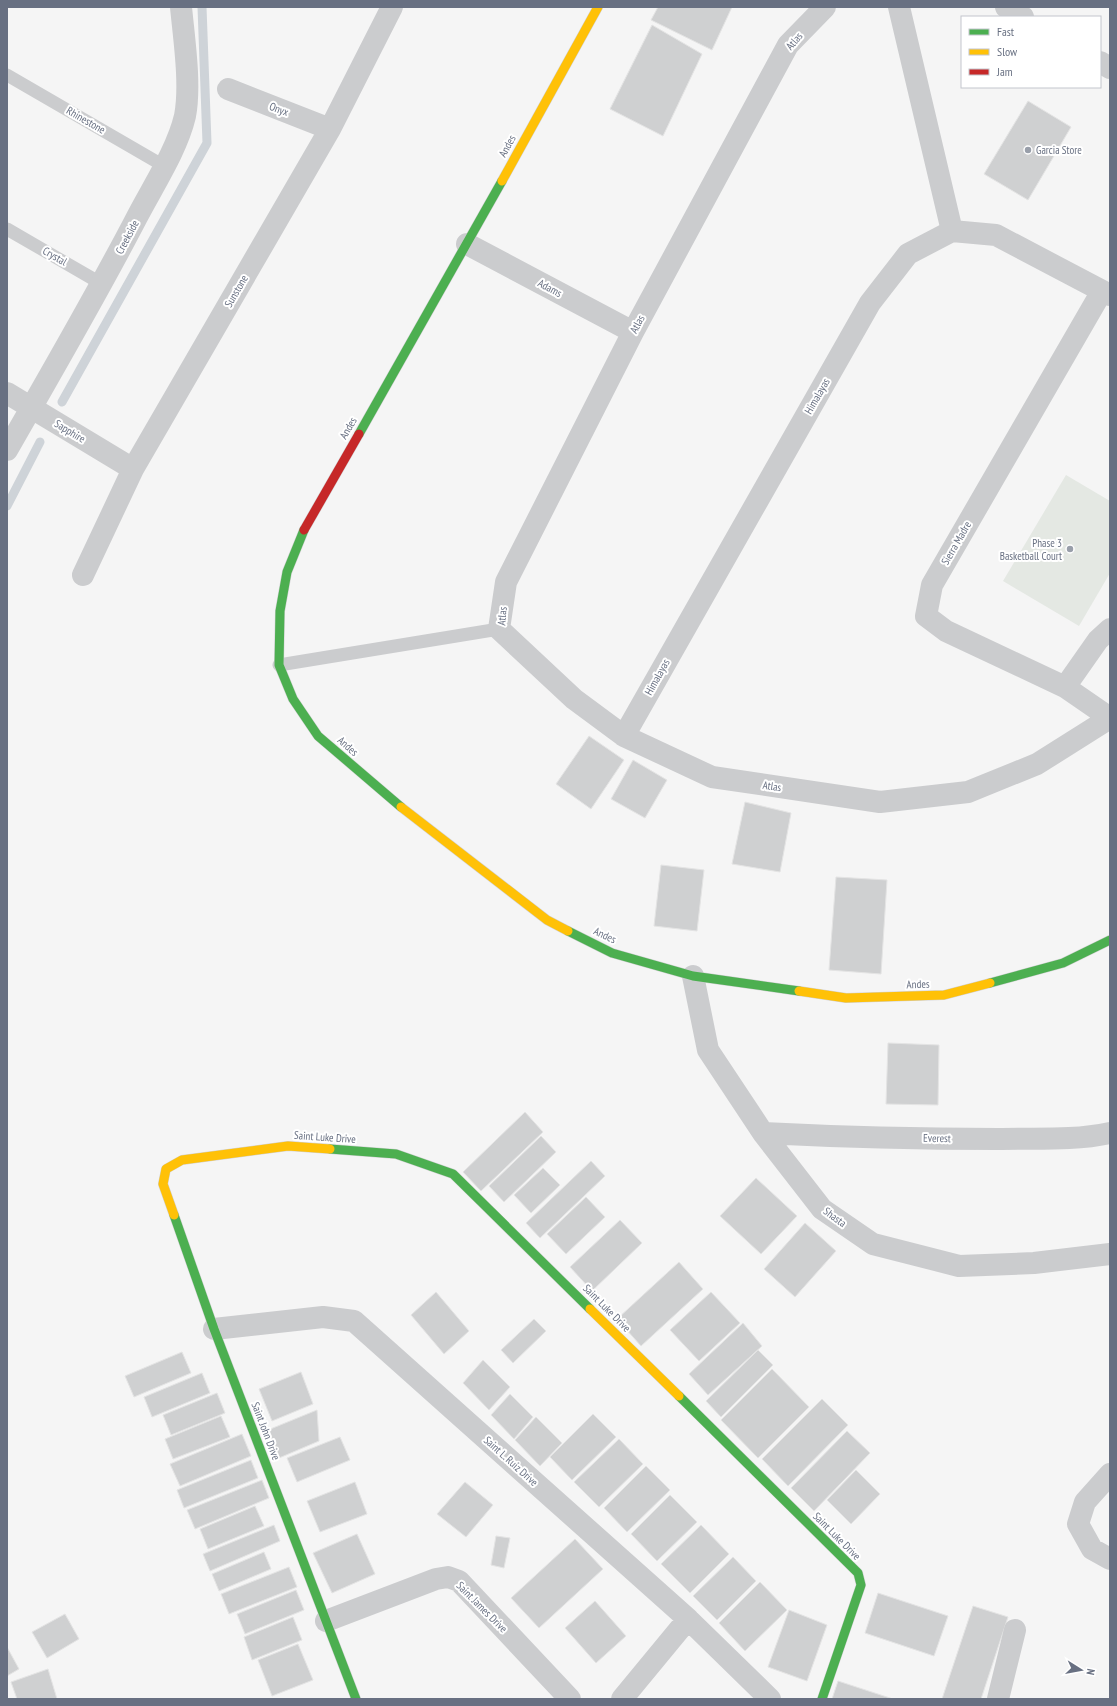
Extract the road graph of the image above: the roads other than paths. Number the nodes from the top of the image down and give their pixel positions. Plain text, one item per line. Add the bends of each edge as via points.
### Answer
1 (181, 7) edge
2 (392, 7) edge
3 (598, 7) edge
4 (825, 7) edge
5 (899, 7) edge
6 (1006, 7) edge
7 (1021, 16) edge
8 (1101, 63) edge
9 (1110, 68) edge
10 (7, 75) edge
11 (228, 89) dead end
12 (330, 129) junction
13 (164, 166) junction
14 (7, 229) edge
15 (952, 231) junction
16 (467, 244) junction
17 (102, 284) junction
18 (1106, 293) edge
19 (632, 332) junction
20 (7, 393) edge
21 (31, 408) junction
22 (7, 450) edge
23 (132, 469) junction
24 (83, 576) dead end
25 (499, 629) junction
26 (1110, 629) edge
27 (279, 665) junction
28 (1065, 687) junction
29 (1110, 718) edge
30 (624, 736) junction
31 (1110, 940) edge
32 (693, 976) junction
33 (1110, 1132) edge
34 (763, 1133) junction
35 (166, 1169) joint
36 (1110, 1254) edge
37 (214, 1329) junction
38 (1110, 1474) edge
39 (1110, 1559) edge
40 (688, 1619) junction
41 (326, 1621) junction
42 (1015, 1630) dead end
43 (356, 1699) edge
44 (570, 1699) edge
45 (622, 1699) edge
46 (770, 1699) edge
47 (822, 1699) edge
48 (998, 1699) edge

1 - 13 street, Creekside via 186,109
2 - 12 street, Sunstone
3 - 16 street, Andes
4 - 19 street, Atlas via 788,46
5 - 15 street
6 - 7 street
8 - 9 street
10 - 13 lane, Rhinestone
11 - 12 street, Onyx
12 - 23 street, Sunstone
13 - 17 street, Creekside
14 - 17 lane, Crystal
15 - 18 street via 996,235
15 - 30 street, Himalayas via 908,254 870,303
16 - 19 street, Adams
16 - 27 street, Andes via 303,532 287,572 280,611
17 - 21 street, Creekside
18 - 28 street, Sierra Madre via 932,585 926,616 946,631
19 - 25 street, Atlas via 506,582
20 - 21 street, Sapphire
21 - 22 street, Creekside
21 - 23 street, Sapphire
23 - 24 street, Sunstone
25 - 27 lane
25 - 30 street, Atlas via 574,699
26 - 28 street via 1098,640
27 - 32 street, Andes via 293,699 318,736 414,819 541,915 612,953
28 - 29 street, Sierra Madre
29 - 30 street, Atlas via 1037,764 968,792 880,802 712,777
31 - 32 street, Andes via 1063,963 944,995 846,998
32 - 34 street, Shasta via 708,1050
33 - 34 street, Everest via 1087,1138 984,1139
34 - 36 street, Shasta via 822,1209 874,1244 959,1266 1034,1263
35 - 37 street, Saint John Drive via 163,1184
35 - 47 street, Saint Luke Drive via 182,1160 288,1146 396,1154 453,1174 858,1573 861,1585 858,1599
37 - 40 street, Saint L. Ruiz Drive via 323,1317 354,1321
37 - 41 street, Saint John Drive
38 - 39 street via 1085,1502 1078,1524 1092,1549
40 - 45 street
40 - 46 street, Saint L. Ruiz Drive
41 - 43 street, Saint John Drive
41 - 44 street, Saint James Drive via 436,1579 448,1577 459,1581
42 - 48 street

